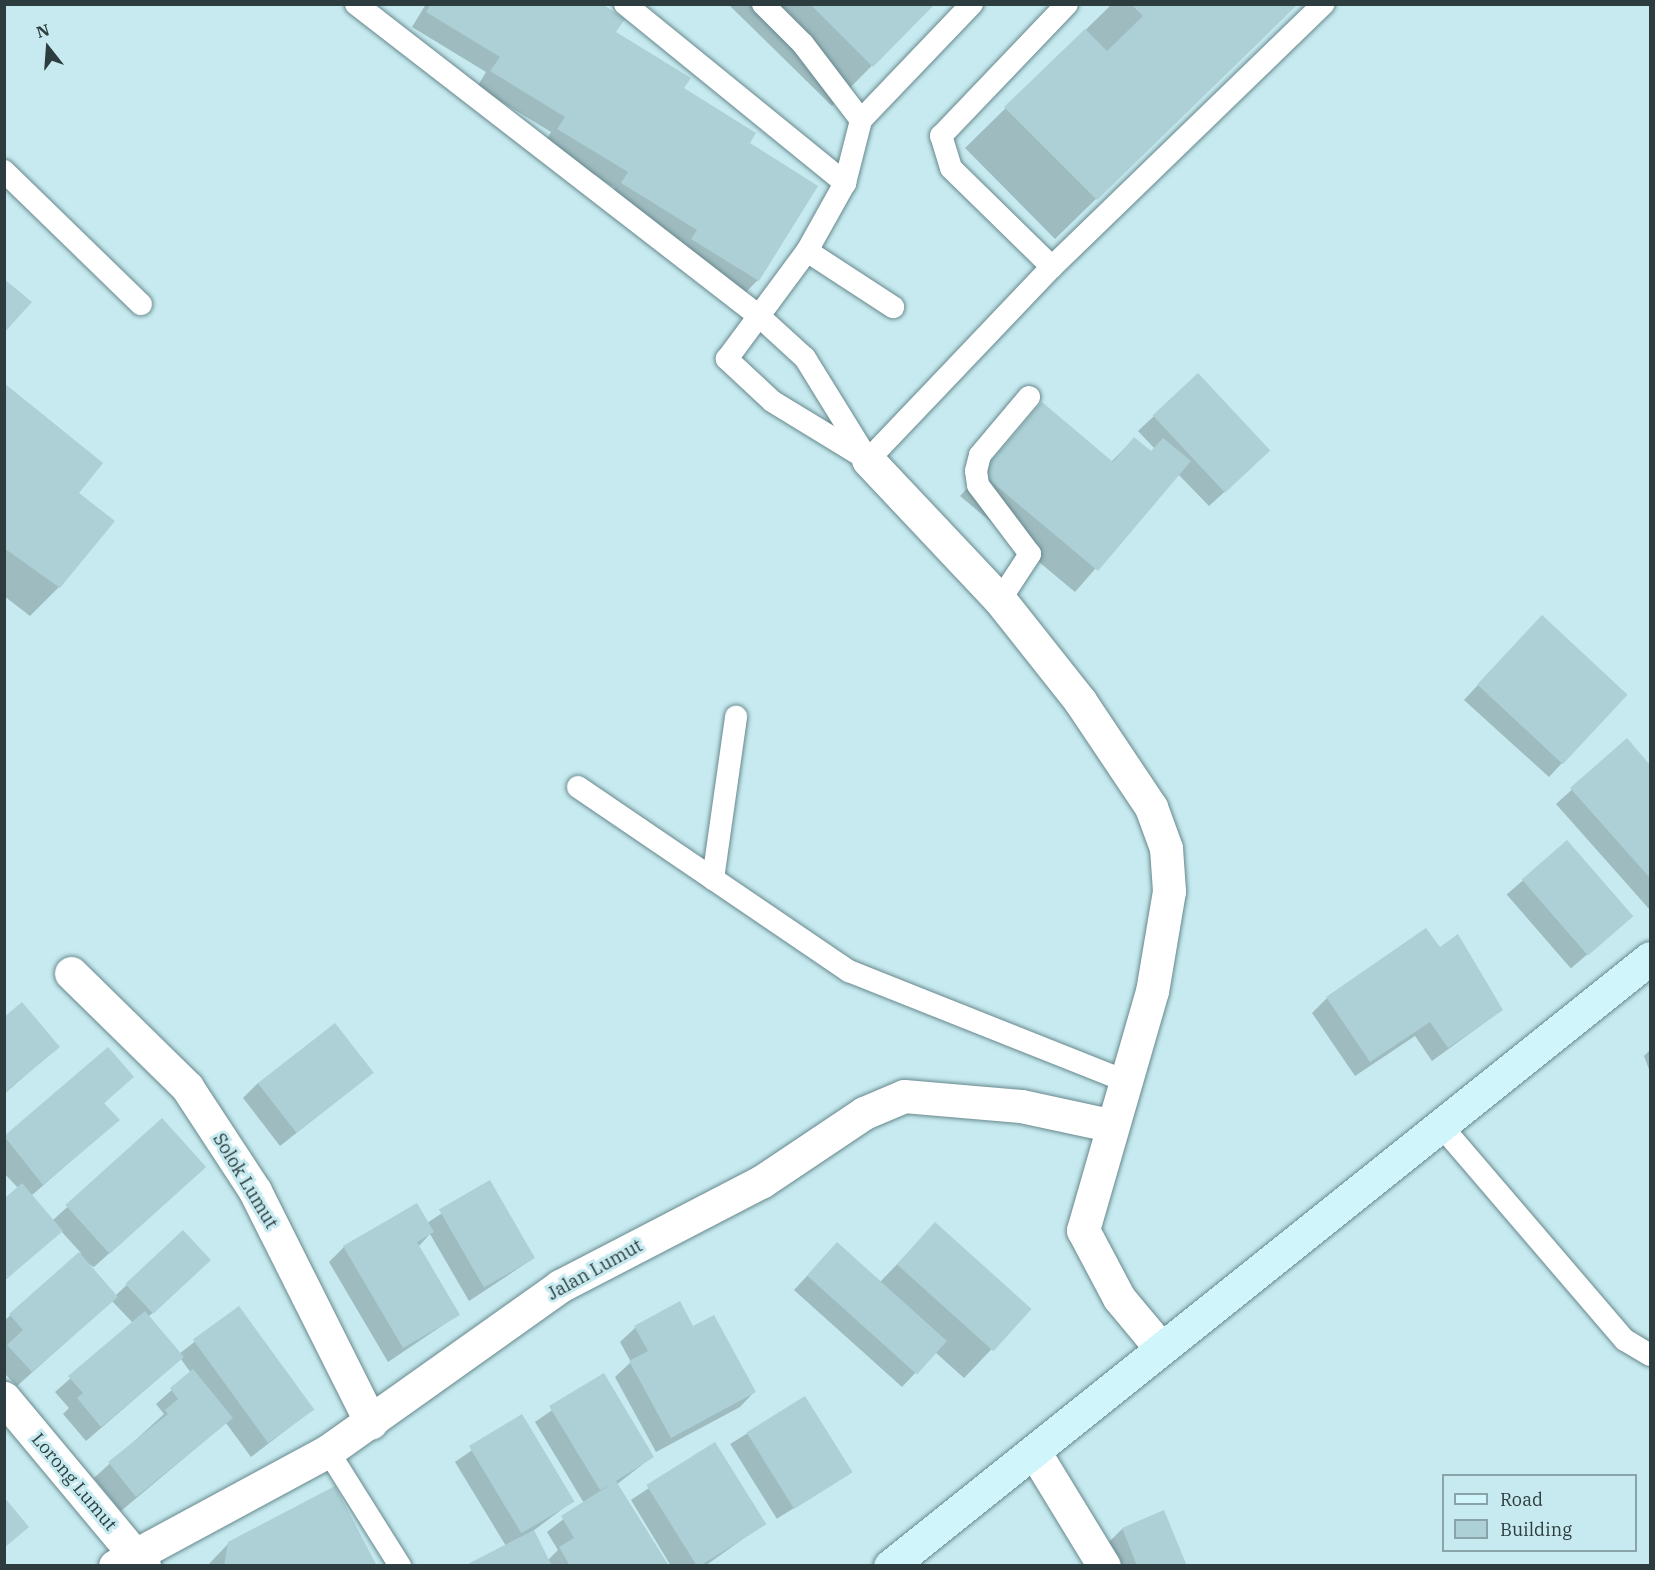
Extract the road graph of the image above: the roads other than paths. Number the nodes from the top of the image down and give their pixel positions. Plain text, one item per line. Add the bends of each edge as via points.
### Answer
1 (625, 4) edge
2 (764, 4) edge
3 (972, 4) edge
4 (1067, 4) edge
5 (1323, 4) edge
6 (361, 6) edge
7 (861, 120) junction
8 (4, 171) edge
9 (845, 183) junction
10 (807, 251) junction
11 (1052, 267) junction
12 (141, 304) dead end
13 (893, 307) dead end
14 (759, 316) junction
15 (1029, 397) dead end
16 (868, 460) junction
17 (1000, 600) junction
18 (736, 717) dead end
19 (578, 787) dead end
20 (713, 879) junction
21 (1650, 958) edge
22 (71, 973) dead end
23 (1124, 1080) junction
24 (1110, 1125) junction
25 (1443, 1128) junction
26 (1159, 1346) junction
27 (1650, 1355) edge
28 (4, 1398) edge
29 (371, 1422) junction
30 (328, 1451) junction
31 (1035, 1453) junction
32 (131, 1562) edge
33 (400, 1566) edge
34 (890, 1566) edge
35 (1104, 1566) edge

1 - 9 lane
2 - 7 lane via 803,44
3 - 7 lane
4 - 11 lane via 941,136 951,168
5 - 11 lane
6 - 14 lane
7 - 9 lane
8 - 12 lane
9 - 10 lane
10 - 13 lane
10 - 14 lane
11 - 16 lane
14 - 16 lane via 805,358
14 - 16 lane via 727,359 772,401
15 - 17 lane via 980,455 976,471 978,484 1030,554
16 - 17 street
17 - 23 street via 1080,701 1144,797 1166,848 1168,891 1152,991
18 - 20 lane
19 - 20 lane
20 - 23 lane via 774,914 849,970
21 - 25 street
22 - 29 street, Solok Lumut via 188,1088 255,1191
23 - 24 street
24 - 26 street via 1083,1230 1119,1298
24 - 29 street, Jalan Lumut via 1021,1106 904,1096 864,1113 761,1182 560,1286
25 - 26 street
25 - 27 lane via 1625,1340
26 - 31 street
28 - 32 street, Lorong Lumut
29 - 30 street, Jalan Lumut
30 - 32 street, Jalan Lumut
30 - 33 lane
31 - 34 street
31 - 35 street

